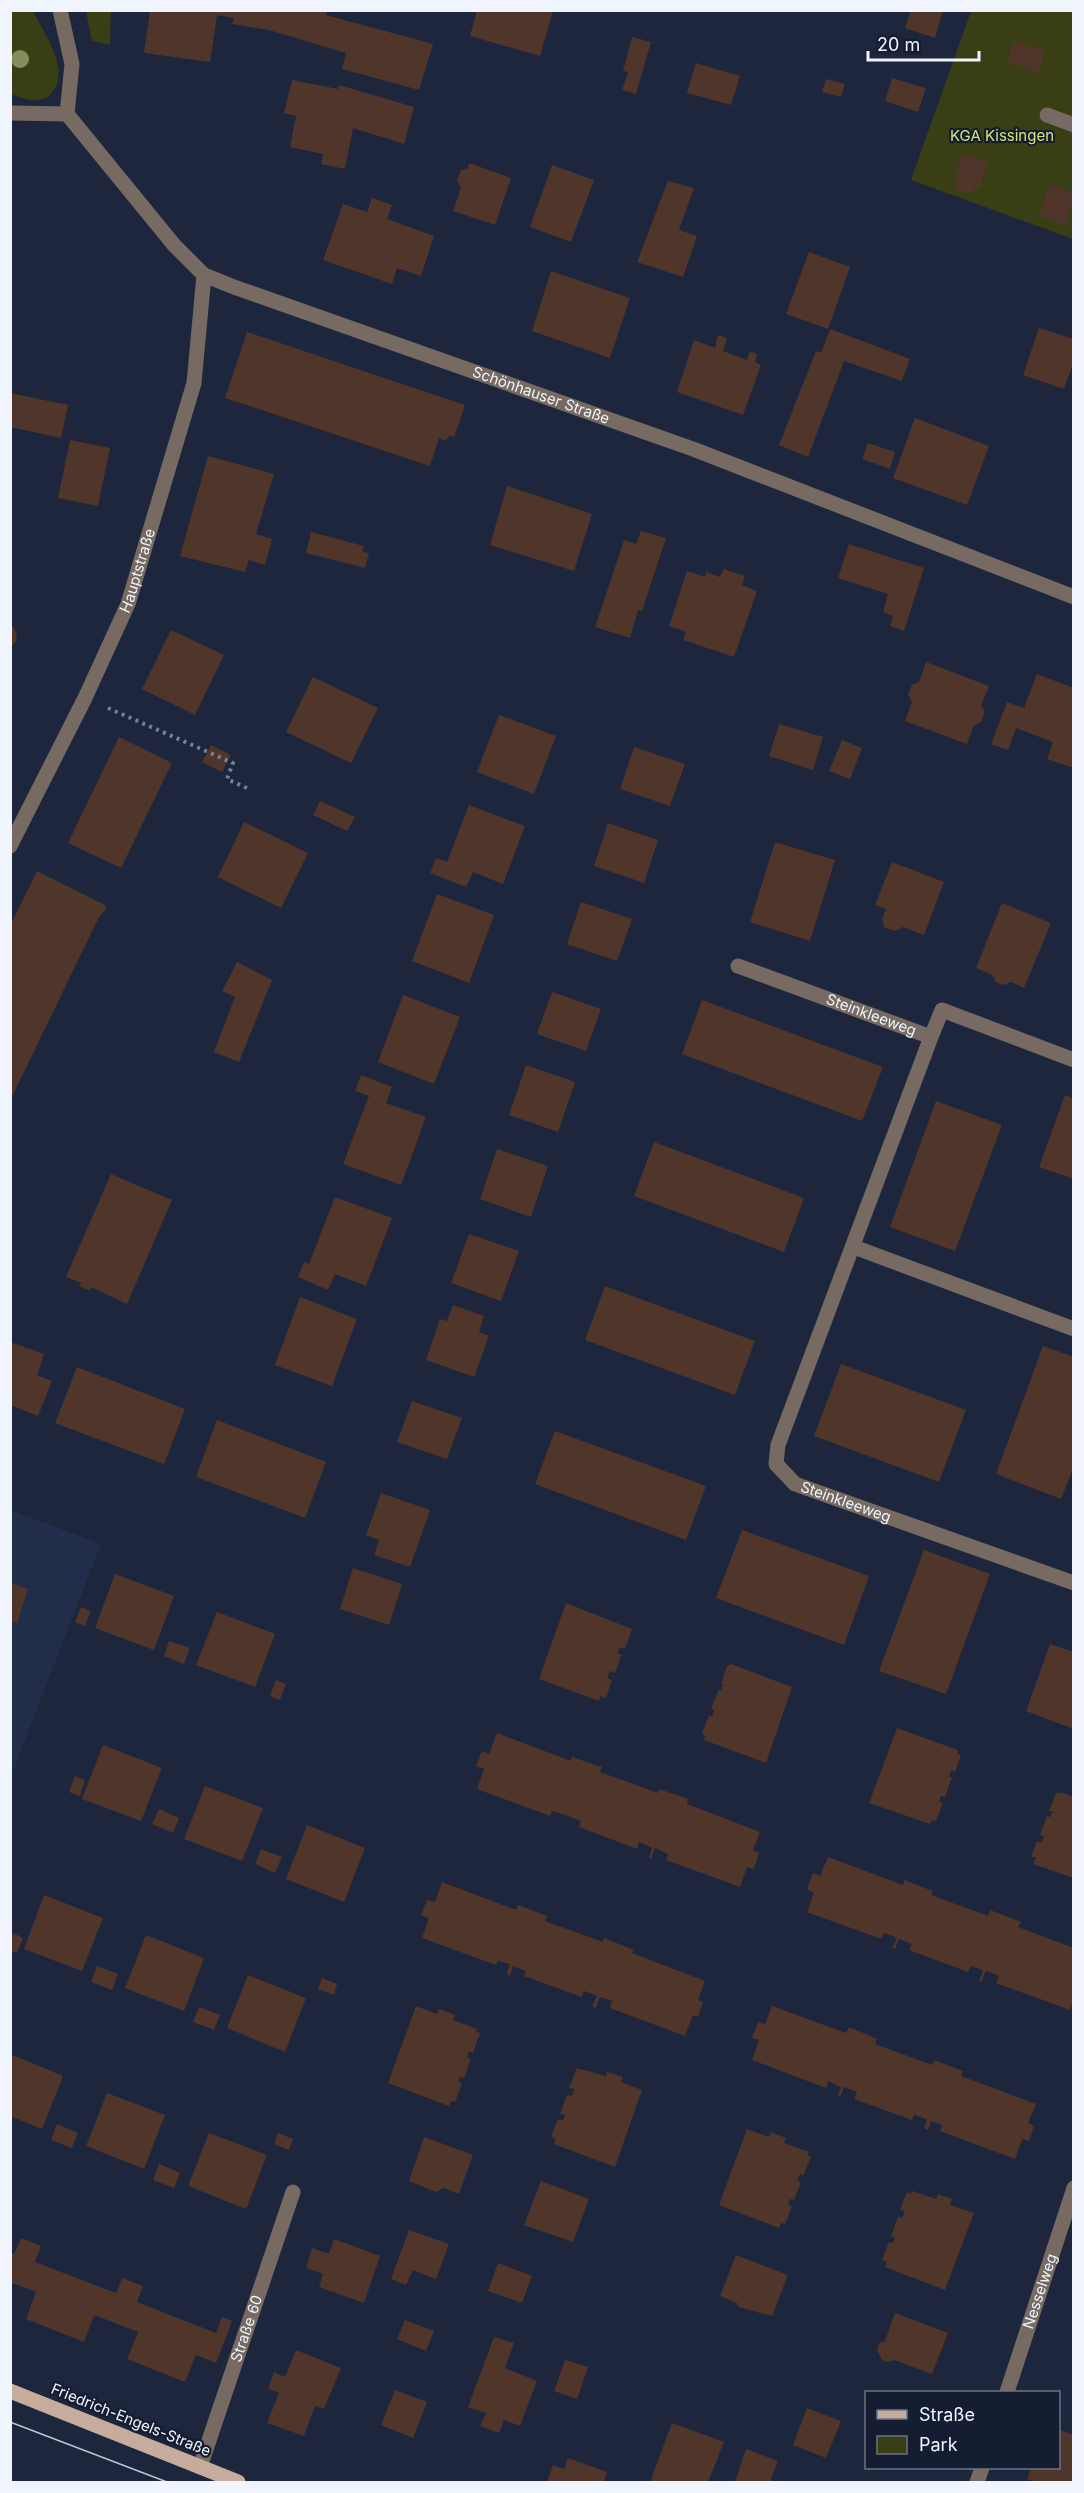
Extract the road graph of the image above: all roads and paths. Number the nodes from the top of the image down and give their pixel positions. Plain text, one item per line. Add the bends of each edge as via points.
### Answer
1 (60, 10) edge
2 (10, 113) edge
3 (67, 114) junction
4 (1047, 115) dead end
5 (1074, 125) edge
6 (204, 275) junction
7 (1074, 597) edge
8 (85, 698) junction
9 (247, 788) dead end
10 (10, 846) edge
11 (738, 966) dead end
12 (930, 1037) junction
13 (1074, 1059) edge
14 (854, 1247) junction
15 (1074, 1329) edge
16 (1074, 1582) edge
17 (1074, 2188) edge
18 (293, 2192) dead end
19 (10, 2391) edge
20 (1007, 2391) edge
21 (200, 2467) junction
22 (238, 2482) edge

1 - 3 street via 72,64
2 - 3 street
3 - 6 street, Schönhauser Straße via 174,245
4 - 5 street
6 - 7 street, Schönhauser Straße via 693,449
6 - 8 street, Hauptstraße via 194,383 128,604
8 - 9 path via 233,763 227,779
8 - 10 street, Hauptstraße
11 - 12 street, Steinkleeweg
12 - 13 street via 942,1010
12 - 14 street, Steinkleeweg
14 - 15 street
14 - 16 street, Steinkleeweg via 778,1445 776,1464 795,1484
17 - 20 street, Nesselweg
18 - 21 street, Straße 60
19 - 21 main road, Friedrich-Engels-Straße
21 - 22 main road, Friedrich-Engels-Straße

